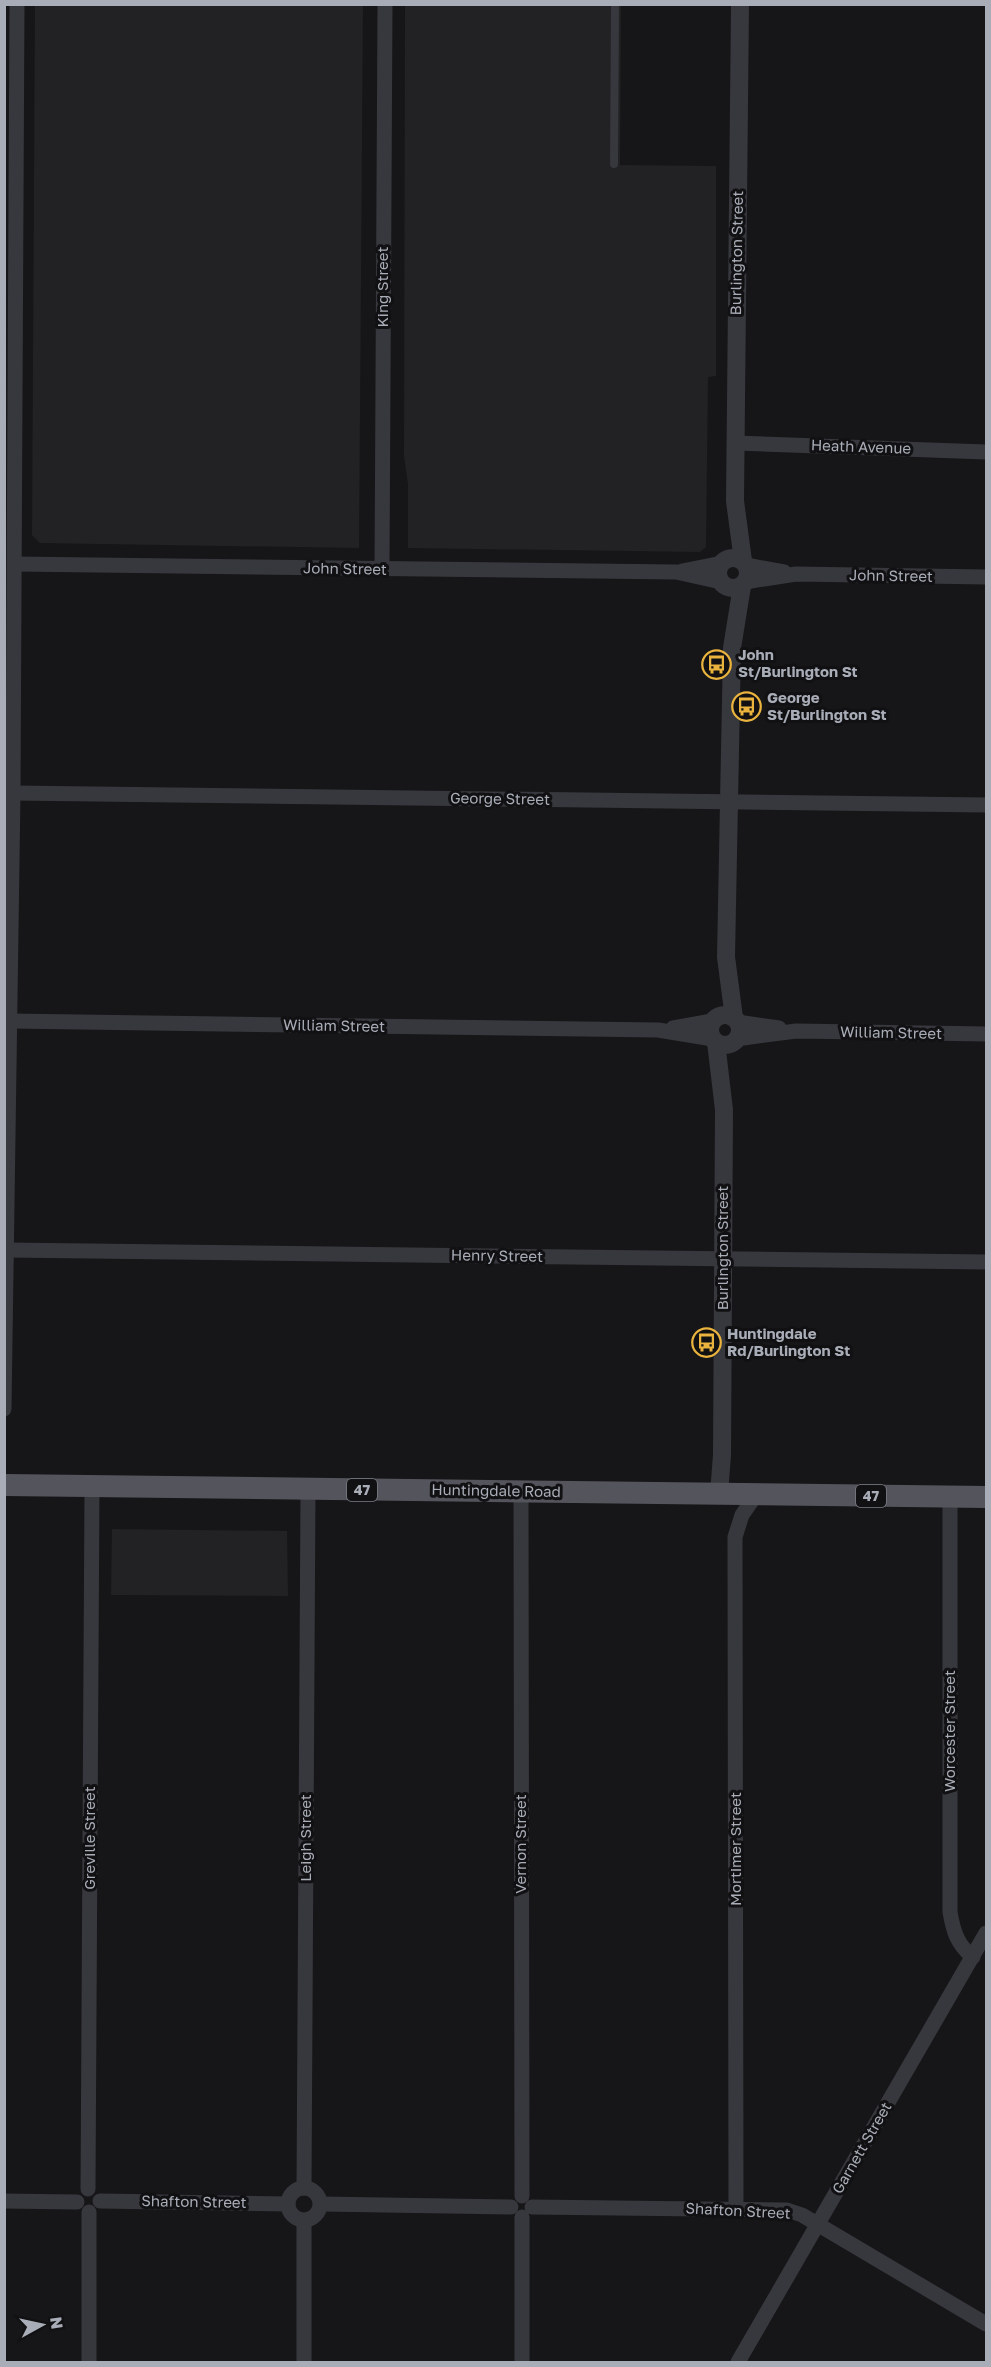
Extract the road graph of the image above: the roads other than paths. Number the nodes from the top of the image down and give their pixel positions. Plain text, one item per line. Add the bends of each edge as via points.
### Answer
1 (17, 4) edge
2 (384, 4) edge
3 (615, 4) edge
4 (740, 4) edge
5 (614, 164) dead end
6 (735, 443) junction
7 (10, 445) edge
8 (987, 452) edge
9 (15, 564) junction
10 (382, 569) junction
11 (733, 573) junction
12 (987, 577) edge
13 (9, 707) edge
14 (13, 793) junction
15 (729, 802) junction
16 (987, 805) edge
17 (10, 1022) junction
18 (725, 1030) junction
19 (987, 1034) edge
20 (7, 1250) junction
21 (723, 1258) junction
22 (987, 1262) edge
23 (4, 1409) edge
24 (4, 1485) edge
25 (92, 1486) junction
26 (308, 1489) junction
27 (521, 1492) junction
28 (719, 1494) junction
29 (756, 1495) junction
30 (950, 1497) junction
31 (987, 1497) edge
32 (987, 1933) edge
33 (973, 1957) junction
34 (304, 2188) junction
35 (88, 2189) junction
36 (4, 2201) edge
37 (100, 2201) junction
38 (288, 2204) junction
39 (321, 2204) junction
40 (522, 2206) junction
41 (83, 2207) junction
42 (736, 2208) junction
43 (304, 2221) junction
44 (817, 2225) junction
45 (987, 2324) edge
46 (89, 2362) edge
47 (304, 2362) edge
48 (522, 2362) edge
49 (738, 2362) edge

1 - 7 street
2 - 10 street, King Street
3 - 5 lane
4 - 6 street, Burlington Street
6 - 8 street, Heath Avenue
6 - 11 street, Burlington Street
7 - 9 street
9 - 10 street, John Street
9 - 13 street
10 - 11 street, John Street
11 - 12 street, John Street
11 - 15 street, Burlington Street
13 - 14 street
14 - 15 street, George Street
14 - 17 street
15 - 16 street, George Street
15 - 18 street, Burlington Street
17 - 18 street, William Street
17 - 20 street
18 - 19 street, William Street
18 - 21 street, Burlington Street
20 - 21 street, Henry Street
20 - 23 street
21 - 22 street, Henry Street
21 - 28 street, Burlington Street
24 - 25 main road, Huntingdale Road / 47
25 - 26 main road, Huntingdale Road / 47
25 - 35 street, Greville Street
26 - 27 main road, Huntingdale Road / 47
26 - 34 street, Leigh Street
27 - 28 main road, Huntingdale Road / 47
27 - 40 street, Vernon Street
28 - 29 main road, Huntingdale Road / 47
29 - 30 main road, Huntingdale Road / 47
29 - 42 street, Mortimer Street via 742,1515 735,1537
30 - 31 main road, Huntingdale Road / 47
30 - 33 street, Worcester Street via 950,1912 960,1947
32 - 33 street, Garnett Street
33 - 44 street, Garnett Street
34 - 38 street via 296,2190
34 - 39 street via 316,2193
35 - 37 street
35 - 41 street via 81,2192
36 - 41 street
37 - 38 street, Shafton Street
37 - 41 street via 98,2207
38 - 43 street via 292,2215
39 - 40 street, Shafton Street
39 - 43 street via 314,2217
40 - 42 street, Shafton Street
40 - 48 street, Vernon Street
41 - 46 street
42 - 44 street, Shafton Street via 787,2210
43 - 47 street
44 - 45 street, Shafton Street
44 - 49 street, Garnett Street

